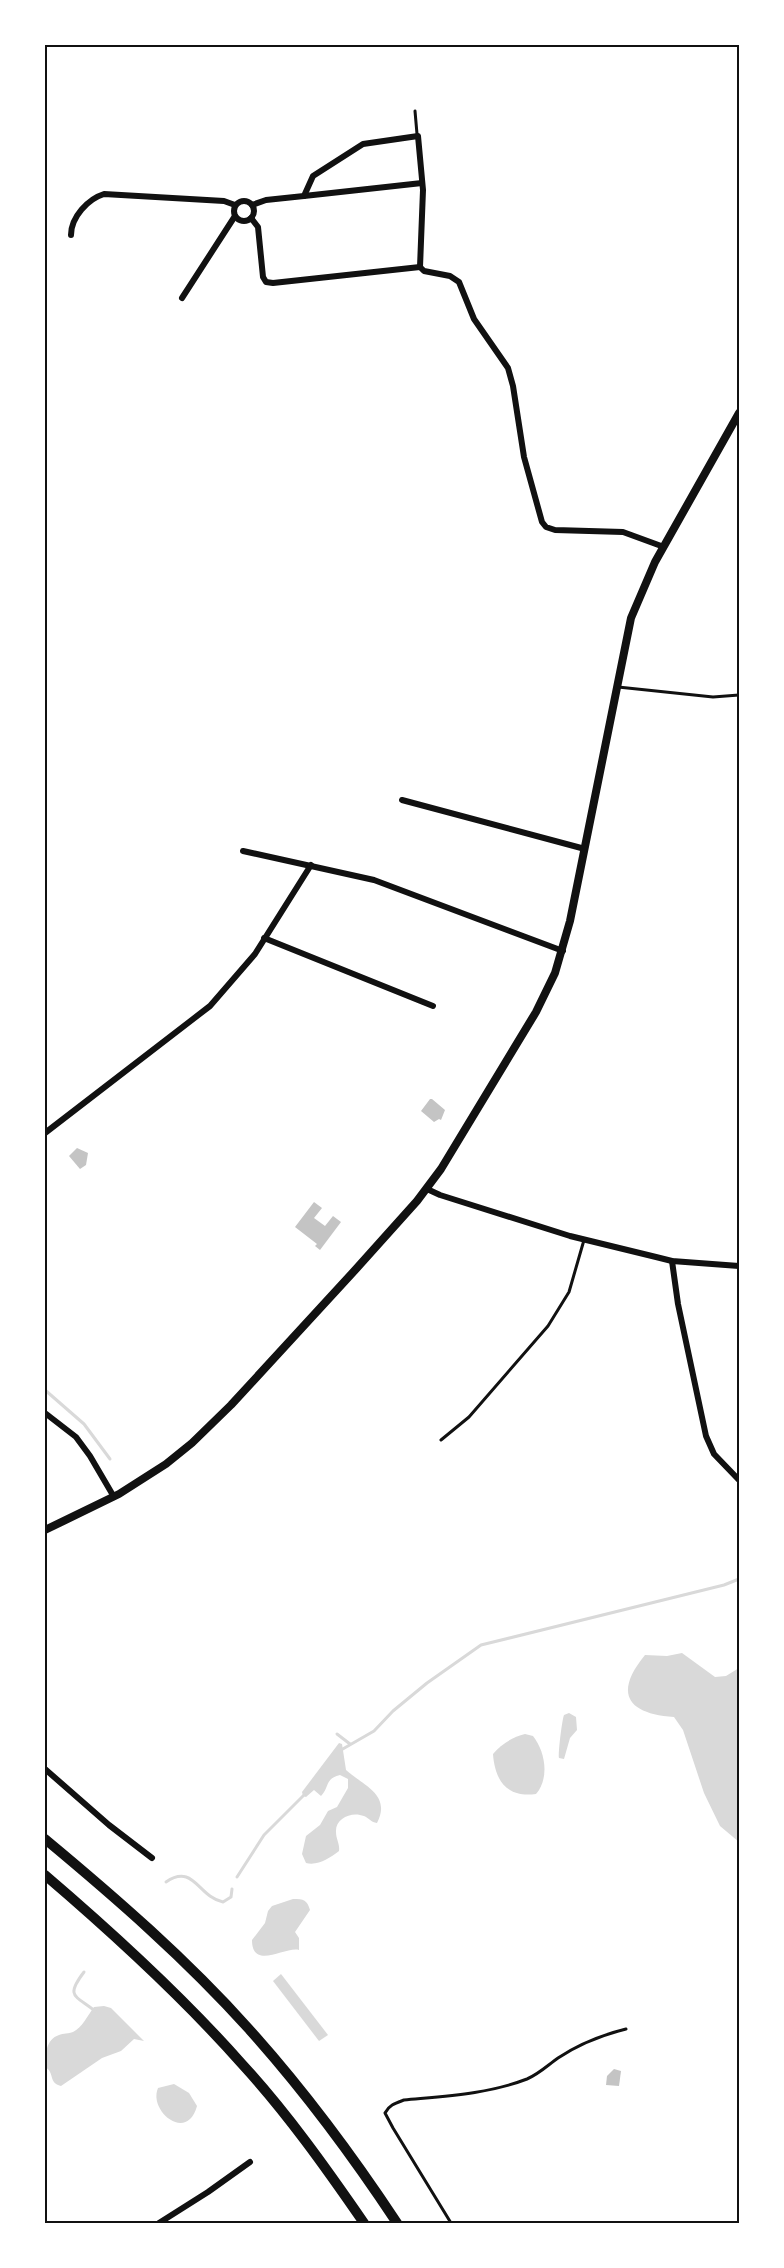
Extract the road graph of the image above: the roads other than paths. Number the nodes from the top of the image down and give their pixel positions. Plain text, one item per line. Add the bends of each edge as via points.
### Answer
1 (415, 111) dead end
2 (418, 136) junction
3 (422, 183) junction
4 (304, 196) junction
5 (235, 205) junction
6 (252, 205) junction
7 (235, 216) junction
8 (251, 218) junction
9 (71, 236) dead end
10 (420, 267) junction
11 (182, 298) dead end
12 (739, 413) edge
13 (664, 547) junction
14 (616, 687) junction
15 (739, 695) edge
16 (402, 800) dead end
17 (585, 849) junction
18 (243, 851) dead end
19 (311, 865) junction
20 (264, 938) junction
21 (563, 951) junction
22 (433, 1006) dead end
23 (45, 1133) edge
24 (427, 1189) junction
25 (584, 1240) junction
26 (672, 1261) junction
27 (739, 1266) edge
28 (45, 1413) edge
29 (441, 1440) dead end
30 (739, 1480) edge
31 (114, 1497) junction
32 (45, 1530) edge
33 (45, 1769) edge
34 (45, 1839) edge
35 (152, 1858) dead end
36 (45, 1875) edge
37 (626, 2029) dead end
38 (250, 2162) dead end
39 (159, 2223) edge
40 (364, 2223) edge
41 (397, 2223) edge
42 (451, 2223) edge

1 - 2 lane
2 - 3 street
2 - 4 street via 363,144 313,176
3 - 4 street
3 - 10 street
4 - 6 street
5 - 6 street via 243,201
5 - 7 street
5 - 9 street via 224,201 104,194 82,209
6 - 8 street
7 - 8 street via 241,221
7 - 11 street
8 - 10 street via 258,228 266,282
10 - 13 street via 459,282 468,307 504,361 510,375 524,457 546,527 623,532
12 - 13 street
13 - 14 street via 636,606
14 - 15 lane via 713,697
14 - 17 street
16 - 17 street
17 - 21 street
18 - 19 street
19 - 20 street
19 - 21 street via 375,880
20 - 22 street
20 - 23 street via 210,1006
21 - 24 street via 536,1012
24 - 25 street
24 - 31 street via 213,1423 166,1464
25 - 26 street
25 - 29 lane via 569,1292 548,1326 469,1417
26 - 27 street
26 - 30 street via 706,1436 714,1454
28 - 31 street via 76,1437
31 - 32 street
33 - 35 street
34 - 41 highway via 176,1954 249,2028 318,2111
36 - 40 highway via 104,1925 236,2057 305,2140
37 - 42 lane via 579,2046 530,2078 468,2094 404,2100 387,2109 384,2113
38 - 39 street

